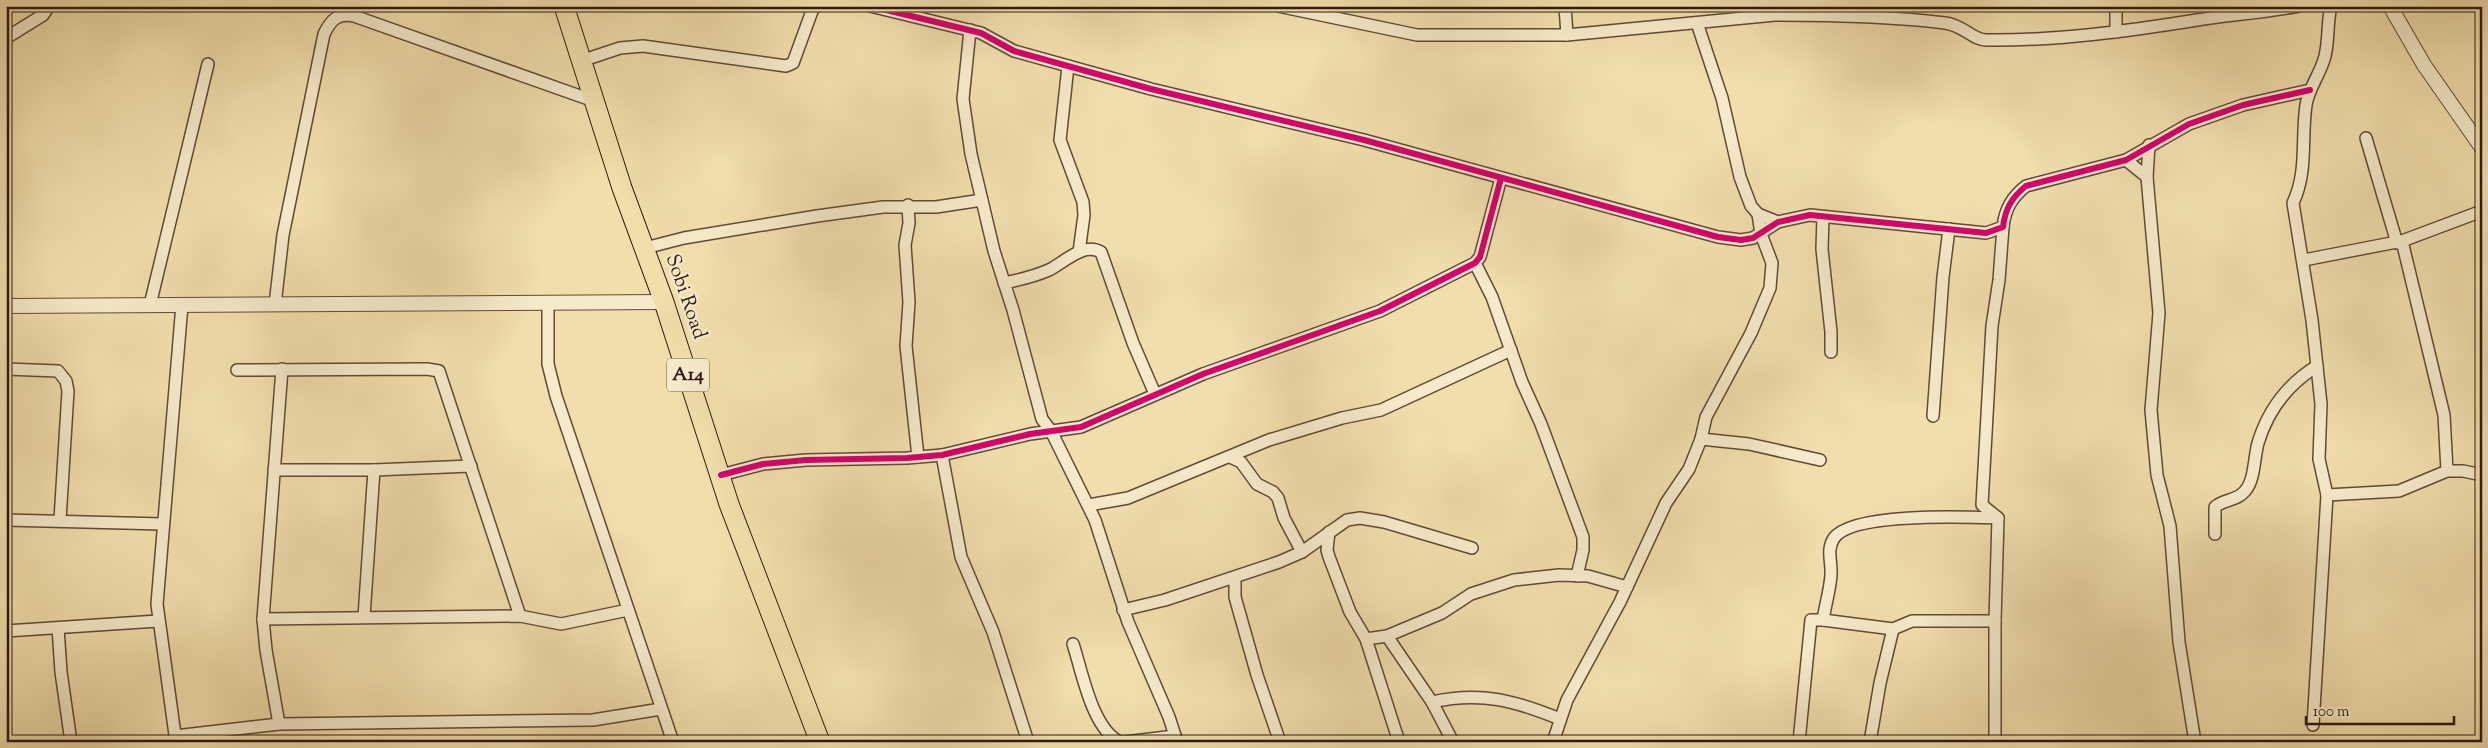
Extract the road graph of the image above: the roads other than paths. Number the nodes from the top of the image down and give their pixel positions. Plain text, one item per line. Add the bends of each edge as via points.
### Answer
1 (49, 6) edge
2 (564, 6) edge
3 (816, 6) edge
4 (870, 6) edge
5 (1278, 6) edge
6 (1565, 6) edge
7 (2116, 6) edge
8 (2299, 6) edge
9 (2331, 6) edge
10 (2390, 6) edge
11 (1888, 11) edge
12 (1697, 23) junction
13 (970, 30) junction
14 (2116, 32) junction
15 (1567, 35) junction
16 (6, 38) edge
17 (581, 61) junction
18 (208, 64) dead end
19 (1068, 66) junction
20 (2310, 90) junction
21 (594, 101) junction
22 (2366, 138) dead end
23 (2149, 145) junction
24 (2482, 148) edge
25 (2126, 160) junction
26 (2147, 177) junction
27 (1501, 178) junction
28 (982, 200) junction
29 (908, 206) junction
30 (2482, 211) edge
31 (1758, 214) junction
32 (1823, 217) junction
33 (1778, 222) junction
34 (2003, 227) junction
35 (1949, 229) junction
36 (1986, 233) junction
37 (1761, 234) junction
38 (2399, 242) junction
39 (645, 248) junction
40 (1079, 252) junction
41 (2000, 253) junction
42 (2304, 260) junction
43 (1475, 263) junction
44 (1004, 283) junction
45 (664, 302) junction
46 (548, 303) junction
47 (182, 305) junction
48 (274, 305) junction
49 (6, 306) edge
50 (150, 306) junction
51 (1511, 350) junction
52 (1831, 352) dead end
53 (2317, 366) junction
54 (6, 369) edge
55 (282, 369) junction
56 (237, 370) dead end
57 (1154, 394) junction
58 (1933, 416) dead end
59 (1052, 431) junction
60 (1701, 439) junction
61 (942, 455) junction
62 (1230, 457) junction
63 (918, 458) junction
64 (1820, 460) dead end
65 (471, 466) junction
66 (274, 470) junction
67 (374, 470) junction
68 (2447, 471) junction
69 (721, 475) junction
70 (2482, 475) edge
71 (2327, 495) junction
72 (1088, 505) junction
73 (1998, 518) junction
74 (6, 520) edge
75 (60, 520) junction
76 (163, 524) junction
77 (1329, 532) junction
78 (2215, 534) dead end
79 (1472, 548) dead end
80 (1306, 549) junction
81 (1327, 550) junction
82 (1577, 576) junction
83 (1235, 578) junction
84 (1214, 584) junction
85 (1627, 587) junction
86 (1235, 597) junction
87 (628, 610) junction
88 (1123, 610) junction
89 (520, 616) junction
90 (364, 617) junction
91 (263, 619) junction
92 (1823, 620) junction
93 (158, 621) junction
94 (1995, 621) junction
95 (58, 628) junction
96 (1893, 629) junction
97 (6, 631) edge
98 (1387, 636) junction
99 (1366, 639) junction
100 (1073, 644) dead end
101 (1432, 702) junction
102 (662, 710) junction
103 (1560, 719) junction
104 (279, 724) junction
105 (2313, 725) dead end
106 (176, 739) edge
107 (1176, 739) edge
108 (71, 742) edge
109 (672, 742) edge
110 (820, 742) edge
111 (1028, 742) edge
112 (1120, 742) edge
113 (1125, 742) edge
114 (1280, 742) edge
115 (1399, 742) edge
116 (1453, 742) edge
117 (1553, 742) edge
118 (1799, 742) edge
119 (1870, 742) edge
120 (1995, 742) edge
121 (2195, 742) edge

1 - 16 street via 43,15
2 - 17 highway, Sobi Road / A14
3 - 17 street via 793,63 786,66 643,46 620,48
4 - 13 street
5 - 15 street via 1417,35
6 - 15 street
7 - 14 street
8 - 14 street
9 - 20 street via 2326,54
10 - 24 street via 2424,65
11 - 12 street via 1775,15
11 - 14 street via 1958,25 1983,40
12 - 15 street
12 - 31 street via 1722,98 1740,177 1751,206
13 - 19 street via 1014,51
13 - 28 street via 962,99
17 - 21 highway, Sobi Road / A14
18 - 50 street
19 - 27 street
19 - 40 street via 1060,140 1083,202
20 - 23 street via 2244,104 2189,124
20 - 42 street via 2306,106 2304,169 2293,203
21 - 39 highway, Sobi Road / A14
21 - 48 street via 354,16 336,16 324,34 283,235
22 - 38 street
23 - 25 street
23 - 26 street
25 - 26 street
25 - 34 street via 2026,186 2015,194 2005,212
26 - 121 street via 2159,313 2151,410 2157,475 2170,526 2179,642
27 - 37 street via 1718,236 1741,240
27 - 43 street via 1480,257
28 - 29 street via 936,207
28 - 44 street
29 - 39 street via 799,219 684,238
29 - 63 street via 906,346
30 - 38 street
31 - 33 street
31 - 37 street
32 - 33 street via 1810,215
32 - 35 street
32 - 52 street via 1822,248 1832,332
33 - 37 street
34 - 36 street
34 - 41 street
35 - 36 street
35 - 58 street
36 - 41 street
37 - 60 street via 1772,263 1770,288 1751,333 1706,417
38 - 42 street
38 - 68 street via 2444,415
39 - 45 highway, Sobi Road / A14
40 - 44 street via 1049,270
40 - 57 street via 1094,248 1101,252
41 - 73 street via 2000,280 1990,344 1982,505
42 - 53 street
43 - 51 street via 1492,297
43 - 57 street via 1380,311
44 - 59 street via 1042,419
45 - 46 street
45 - 69 highway, Sobi Road / A14
46 - 48 street
46 - 87 street via 550,372
47 - 48 street
47 - 50 street
47 - 76 street
49 - 50 street
51 - 62 street via 1381,410 1269,440
51 - 82 street via 1583,537
53 - 71 street via 2319,459
53 - 78 street via 2287,390 2268,417 2246,490 2215,507
54 - 75 street via 58,371 66,381 66,452
55 - 56 street
55 - 65 street via 436,369
55 - 66 street
57 - 59 street via 1081,427
59 - 61 street
59 - 72 street
60 - 64 street via 1749,444
60 - 85 street via 1689,469 1666,503
61 - 63 street
61 - 111 street via 961,557 992,632
62 - 72 street via 1128,498
62 - 80 street via 1241,462 1257,484 1278,498 1284,518
63 - 69 street via 806,460 763,464
65 - 67 street
65 - 89 street
66 - 67 street
66 - 91 street
67 - 90 street
68 - 70 street
68 - 71 street via 2399,491
69 - 110 highway, Sobi Road / A14 via 764,600
71 - 105 street
72 - 88 street
73 - 92 street via 1919,516 1846,529 1834,538 1829,552 1831,575
73 - 94 street
74 - 75 street
75 - 76 street
76 - 93 street
77 - 79 street via 1347,520 1360,518
77 - 80 street
77 - 81 street
80 - 81 street
80 - 83 street
81 - 99 street via 1350,612
82 - 85 street
82 - 98 street via 1514,580 1491,586 1471,594 1442,613
83 - 84 street
83 - 86 street
84 - 86 street
84 - 88 street
85 - 103 street
86 - 114 street
87 - 89 street via 562,624
87 - 102 street
88 - 107 street
89 - 90 street
90 - 91 street
91 - 104 street
92 - 96 street
92 - 118 street via 1811,620
93 - 95 street
93 - 106 street
94 - 96 street via 1912,621
94 - 120 street
95 - 97 street
95 - 108 street
96 - 119 street
98 - 99 street
98 - 101 street
99 - 115 street
100 - 112 street via 1094,708 1111,738
101 - 103 street via 1460,697 1488,698 1521,703
101 - 116 street
102 - 104 street via 593,720
102 - 109 street
103 - 117 street
104 - 106 street
107 - 113 street

